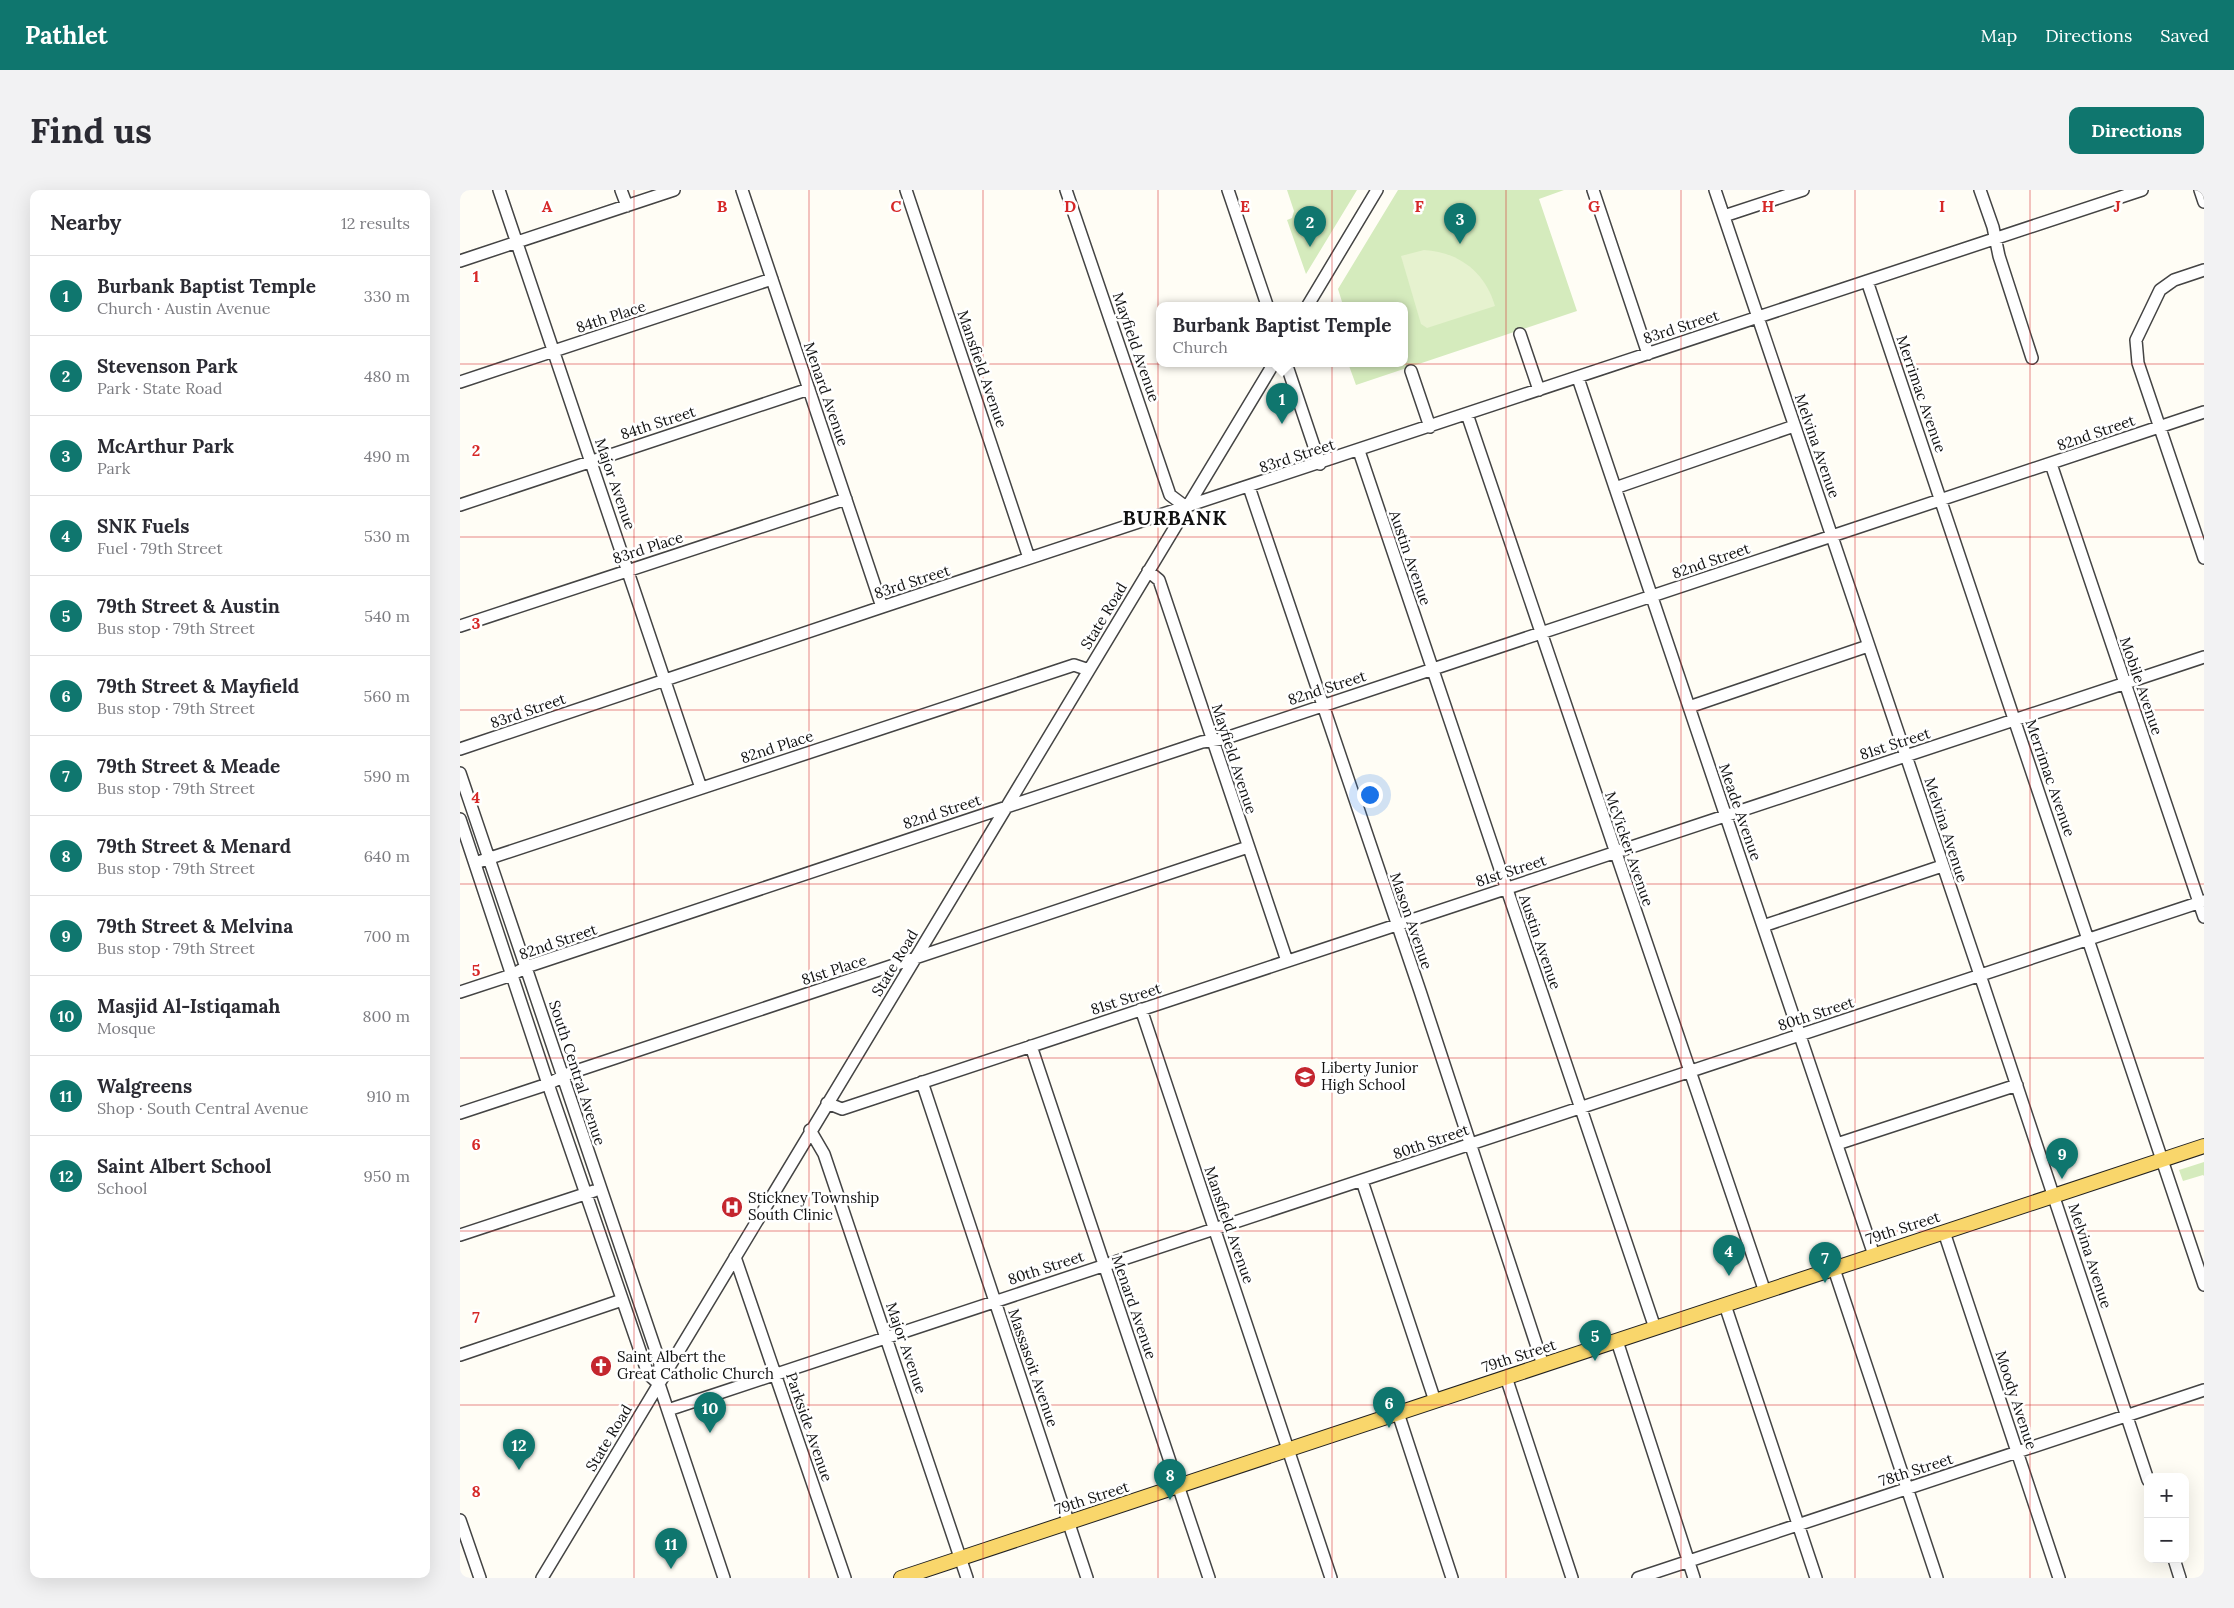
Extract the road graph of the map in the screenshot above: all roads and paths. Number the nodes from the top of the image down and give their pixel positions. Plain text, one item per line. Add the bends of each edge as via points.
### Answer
1 (499, 190) edge
2 (621, 190) edge
3 (674, 190) edge
4 (742, 190) edge
5 (906, 190) edge
6 (1066, 190) edge
7 (1228, 190) edge
8 (1377, 190) edge
9 (1593, 190) edge
10 (1715, 190) edge
11 (1803, 190) edge
12 (1980, 190) edge
13 (2142, 190) edge
14 (2200, 190) edge
15 (2204, 202) edge
16 (627, 206) junction
17 (1724, 216) junction
18 (1995, 239) junction
19 (517, 242) junction
20 (460, 261) edge
21 (2204, 270) edge
22 (772, 280) junction
23 (1867, 281) junction
24 (1266, 302) edge
25 (1310, 302) edge
26 (1758, 318) junction
27 (1520, 334) dead end
28 (554, 352) junction
29 (1648, 354) junction
30 (2032, 358) dead end
31 (1272, 367) edge
32 (1287, 367) edge
33 (1411, 371) dead end
34 (1578, 378) junction
35 (460, 382) edge
36 (809, 388) junction
37 (1539, 390) junction
38 (2204, 412) edge
39 (1467, 414) junction
40 (1794, 426) junction
41 (1430, 427) junction
42 (2160, 427) junction
43 (1359, 451) junction
44 (591, 461) junction
45 (1320, 464) junction
46 (2051, 464) junction
47 (1248, 488) junction
48 (1615, 488) junction
49 (846, 498) junction
50 (1941, 501) junction
51 (460, 505) edge
52 (1186, 507) junction
53 (1831, 536) junction
54 (1030, 558) junction
55 (2204, 558) edge
56 (628, 571) junction
57 (1148, 571) junction
58 (1652, 597) junction
59 (882, 607) junction
60 (460, 626) edge
61 (1542, 633) junction
62 (1868, 646) junction
63 (2204, 657) edge
64 (1089, 670) junction
65 (1432, 670) junction
66 (664, 680) junction
67 (2124, 683) junction
68 (1323, 706) junction
69 (1689, 707) junction
70 (2014, 720) junction
71 (1212, 740) junction
72 (460, 749) edge
73 (1906, 756) junction
74 (460, 772) edge
75 (701, 788) junction
76 (1007, 806) junction
77 (1725, 815) junction
78 (460, 819) edge
79 (1248, 847) junction
80 (1614, 852) junction
81 (489, 858) junction
82 (475, 863) junction
83 (1942, 866) junction
84 (1506, 888) junction
85 (2202, 902) edge
86 (2204, 917) edge
87 (1396, 924) junction
88 (1763, 926) junction
89 (2088, 939) junction
90 (916, 957) junction
91 (1287, 961) junction
92 (526, 967) junction
93 (512, 975) junction
94 (1980, 975) junction
95 (460, 992) edge
96 (1141, 1009) junction
97 (1800, 1035) junction
98 (1031, 1046) junction
99 (1690, 1072) junction
100 (562, 1077) junction
101 (922, 1082) junction
102 (548, 1084) junction
103 (2017, 1085) junction
104 (827, 1103) junction
105 (1580, 1108) junction
106 (460, 1114) edge
107 (810, 1130) junction
108 (1471, 1144) junction
109 (1836, 1144) junction
110 (2204, 1146) edge
111 (2162, 1160) junction
112 (1362, 1181) junction
113 (600, 1189) junction
114 (586, 1194) junction
115 (2054, 1196) junction
116 (1215, 1230) junction
117 (1944, 1232) junction
118 (460, 1235) edge
119 (1874, 1255) junction
120 (735, 1257) junction
121 (1104, 1265) junction
122 (1834, 1269) junction
123 (2204, 1285) edge
124 (1765, 1292) junction
125 (622, 1300) junction
126 (995, 1301) junction
127 (1726, 1304) junction
128 (1655, 1328) junction
129 (886, 1338) junction
130 (1617, 1341) junction
131 (460, 1355) edge
132 (1543, 1365) junction
133 (775, 1374) junction
134 (1506, 1377) junction
135 (659, 1384) junction
136 (2204, 1390) edge
137 (1435, 1401) junction
138 (668, 1410) junction
139 (1398, 1413) junction
140 (2127, 1416) junction
141 (1289, 1450) junction
142 (2017, 1452) junction
143 (2146, 1473) edge
144 (1178, 1486) junction
145 (1907, 1488) junction
146 (460, 1520) edge
147 (1069, 1522) junction
148 (1798, 1525) junction
149 (961, 1558) junction
150 (1689, 1561) junction
151 (2175, 1563) edge
152 (480, 1578) edge
153 (542, 1578) edge
154 (724, 1578) edge
155 (845, 1578) edge
156 (901, 1578) edge
157 (968, 1578) edge
158 (1088, 1578) edge
159 (1208, 1578) edge
160 (1331, 1578) edge
161 (1452, 1578) edge
162 (1572, 1578) edge
163 (1638, 1578) edge
164 (1694, 1578) edge
165 (1816, 1578) edge
166 (1937, 1578) edge
167 (2059, 1578) edge
168 (2180, 1578) edge

1 - 19 street, Major Avenue
2 - 16 street
3 - 16 street
4 - 22 street, Menard Avenue
5 - 54 street, Mansfield Avenue
6 - 52 street, Mayfield Avenue via 1170,495
7 - 24 street
8 - 25 street
9 - 29 street
10 - 17 street, Melvina Avenue
11 - 17 street
12 - 18 street
13 - 18 street, 83rd Street
14 - 15 street
16 - 19 street
17 - 26 street, Melvina Avenue
18 - 23 street, 83rd Street
18 - 30 street
19 - 20 street
19 - 28 street, Major Avenue
21 - 42 street via 2160,290 2136,340 2138,363
22 - 28 street, 84th Place
22 - 36 street, Menard Avenue
23 - 26 street, 83rd Street
23 - 50 street, Merrimac Avenue
26 - 29 street, 83rd Street
26 - 40 street, Melvina Avenue
27 - 37 street
28 - 35 street, 84th Place
28 - 44 street, Major Avenue
29 - 34 street, 83rd Street
31 - 52 street, State Road
32 - 45 street
33 - 41 street
34 - 37 street, 83rd Street
34 - 48 street, Meade Avenue
36 - 44 street, 84th Street
36 - 49 street, Menard Avenue
37 - 39 street, 83rd Street
38 - 42 street, 82nd Street
39 - 41 street, 83rd Street
39 - 61 street, McVicker Avenue
40 - 48 street
40 - 53 street, Melvina Avenue
41 - 43 street, 83rd Street
42 - 46 street, 82nd Street
42 - 55 street
43 - 45 street, 83rd Street
43 - 65 street, Austin Avenue
44 - 51 street, 84th Street
44 - 56 street, Major Avenue
45 - 47 street, 83rd Street
46 - 50 street, 82nd Street
46 - 67 street, Mobile Avenue
47 - 52 street, 83rd Street
47 - 68 street, Mason Avenue
48 - 58 street, Meade Avenue
49 - 56 street, 83rd Place
49 - 59 street, Menard Avenue
50 - 53 street, 82nd Street
50 - 70 street, Merrimac Avenue
52 - 54 street, 83rd Street
52 - 57 street, State Road
53 - 58 street, 82nd Street
53 - 62 street, Melvina Avenue
54 - 59 street, 83rd Street
56 - 60 street, 83rd Place
56 - 66 street, Major Avenue
57 - 64 street, State Road
57 - 71 street, Mayfield Avenue via 1159,580
58 - 61 street, 82nd Street
58 - 69 street, Meade Avenue
59 - 66 street, 83rd Street
61 - 65 street, 82nd Street
61 - 80 street, McVicker Avenue
62 - 69 street
62 - 73 street, Melvina Avenue
63 - 67 street, 81st Street
64 - 75 street, 82nd Place via 1074,665
64 - 76 street, State Road
65 - 68 street, 82nd Street
65 - 84 street, Austin Avenue
66 - 72 street, 83rd Street
66 - 75 street, Major Avenue
67 - 70 street, 81st Street
67 - 85 street, Mobile Avenue
68 - 71 street, 82nd Street
68 - 87 street, Mason Avenue
69 - 77 street, Meade Avenue
70 - 73 street, 81st Street
70 - 89 street, Merrimac Avenue
71 - 76 street, 82nd Street
71 - 79 street, Mayfield Avenue
73 - 77 street, 81st Street
73 - 83 street, Melvina Avenue
74 - 81 street, South Central Avenue
75 - 81 street, 82nd Place
76 - 90 street, State Road
76 - 92 street, 82nd Street
77 - 80 street, 81st Street
77 - 88 street, Meade Avenue
78 - 82 street, South Central Avenue
79 - 90 street, 81st Place
79 - 91 street, Mayfield Avenue
80 - 84 street, 81st Street
80 - 99 street, McVicker Avenue
81 - 82 street, 82nd Place
81 - 92 street, South Central Avenue
82 - 93 street, South Central Avenue
83 - 88 street
83 - 94 street, Melvina Avenue
84 - 87 street, 81st Street
84 - 105 street, Austin Avenue
85 - 86 street, Mobile Avenue
85 - 89 street, 80th Street
87 - 91 street, 81st Street
87 - 108 street, Mason Avenue
88 - 97 street, Meade Avenue
89 - 94 street, 80th Street
89 - 111 street, Merrimac Avenue
90 - 100 street, 81st Place
90 - 104 street, State Road
91 - 96 street, 81st Street
92 - 93 street, 82nd Street
92 - 100 street, South Central Avenue
93 - 95 street, 82nd Street
93 - 102 street, South Central Avenue
94 - 97 street, 80th Street
94 - 103 street, Melvina Avenue
96 - 98 street, 81st Street
96 - 116 street, Mansfield Avenue
97 - 99 street, 80th Street
97 - 109 street, Meade Avenue
98 - 101 street, 81st Street
98 - 121 street, Menard Avenue
99 - 105 street, 80th Street
99 - 124 street, McVicker Avenue
100 - 102 street, 81st Place
100 - 113 street, South Central Avenue
101 - 104 street, 81st Street via 842,1109
101 - 126 street, Massasoit Avenue
102 - 106 street, 81st Place
102 - 114 street, South Central Avenue
103 - 109 street
103 - 115 street, Melvina Avenue
104 - 107 street, State Road
105 - 108 street, 80th Street
105 - 128 street, Austin Avenue
107 - 120 street, State Road
107 - 129 street, Major Avenue via 824,1154
108 - 112 street, 80th Street
108 - 132 street, Mason Avenue
109 - 119 street, Meade Avenue
110 - 111 main road, 79th Street
111 - 115 main road, 79th Street
111 - 123 street, Merrimac Avenue
112 - 116 street, 80th Street
112 - 137 street
113 - 114 street
113 - 135 street, South Central Avenue via 660,1363
114 - 118 street
114 - 125 street, South Central Avenue
115 - 117 main road, 79th Street
115 - 140 street, Melvina Avenue
116 - 121 street, 80th Street
116 - 141 street, Mansfield Avenue
117 - 119 main road, 79th Street
117 - 142 street, Moody Avenue
119 - 122 main road, 79th Street
120 - 133 street, Parkside Avenue
120 - 135 street, State Road
121 - 126 street, 80th Street
121 - 144 street, Menard Avenue
122 - 124 main road, 79th Street
122 - 145 street
124 - 127 main road, 79th Street
125 - 131 street
125 - 135 street, South Central Avenue via 648,1374
126 - 129 street, 80th Street
126 - 147 street, Massasoit Avenue
127 - 128 main road, 79th Street
127 - 148 street
128 - 130 main road, 79th Street
129 - 133 street, 80th Street
129 - 149 street, Major Avenue
130 - 132 main road, 79th Street
130 - 150 street
132 - 134 main road, 79th Street
133 - 138 street, 80th Street
133 - 155 street, Parkside Avenue
134 - 137 main road, 79th Street
134 - 162 street
135 - 138 street, South Central Avenue
135 - 153 street, State Road
136 - 140 street, 78th Street
137 - 139 main road, 79th Street
138 - 154 street, South Central Avenue
139 - 141 main road, 79th Street
139 - 161 street
140 - 142 street, 78th Street
140 - 143 street, Melvina Avenue
141 - 144 main road, 79th Street
141 - 160 street, Mansfield Avenue
142 - 145 street, 78th Street
142 - 167 street, Moody Avenue
144 - 147 main road, 79th Street
144 - 159 street, Menard Avenue
145 - 148 street, 78th Street
145 - 166 street
146 - 152 street
147 - 149 main road, 79th Street
147 - 158 street, Massasoit Avenue
148 - 150 street, 78th Street
148 - 165 street
149 - 156 main road, 79th Street
149 - 157 street, Major Avenue
150 - 163 street, 78th Street
150 - 164 street
151 - 168 street

